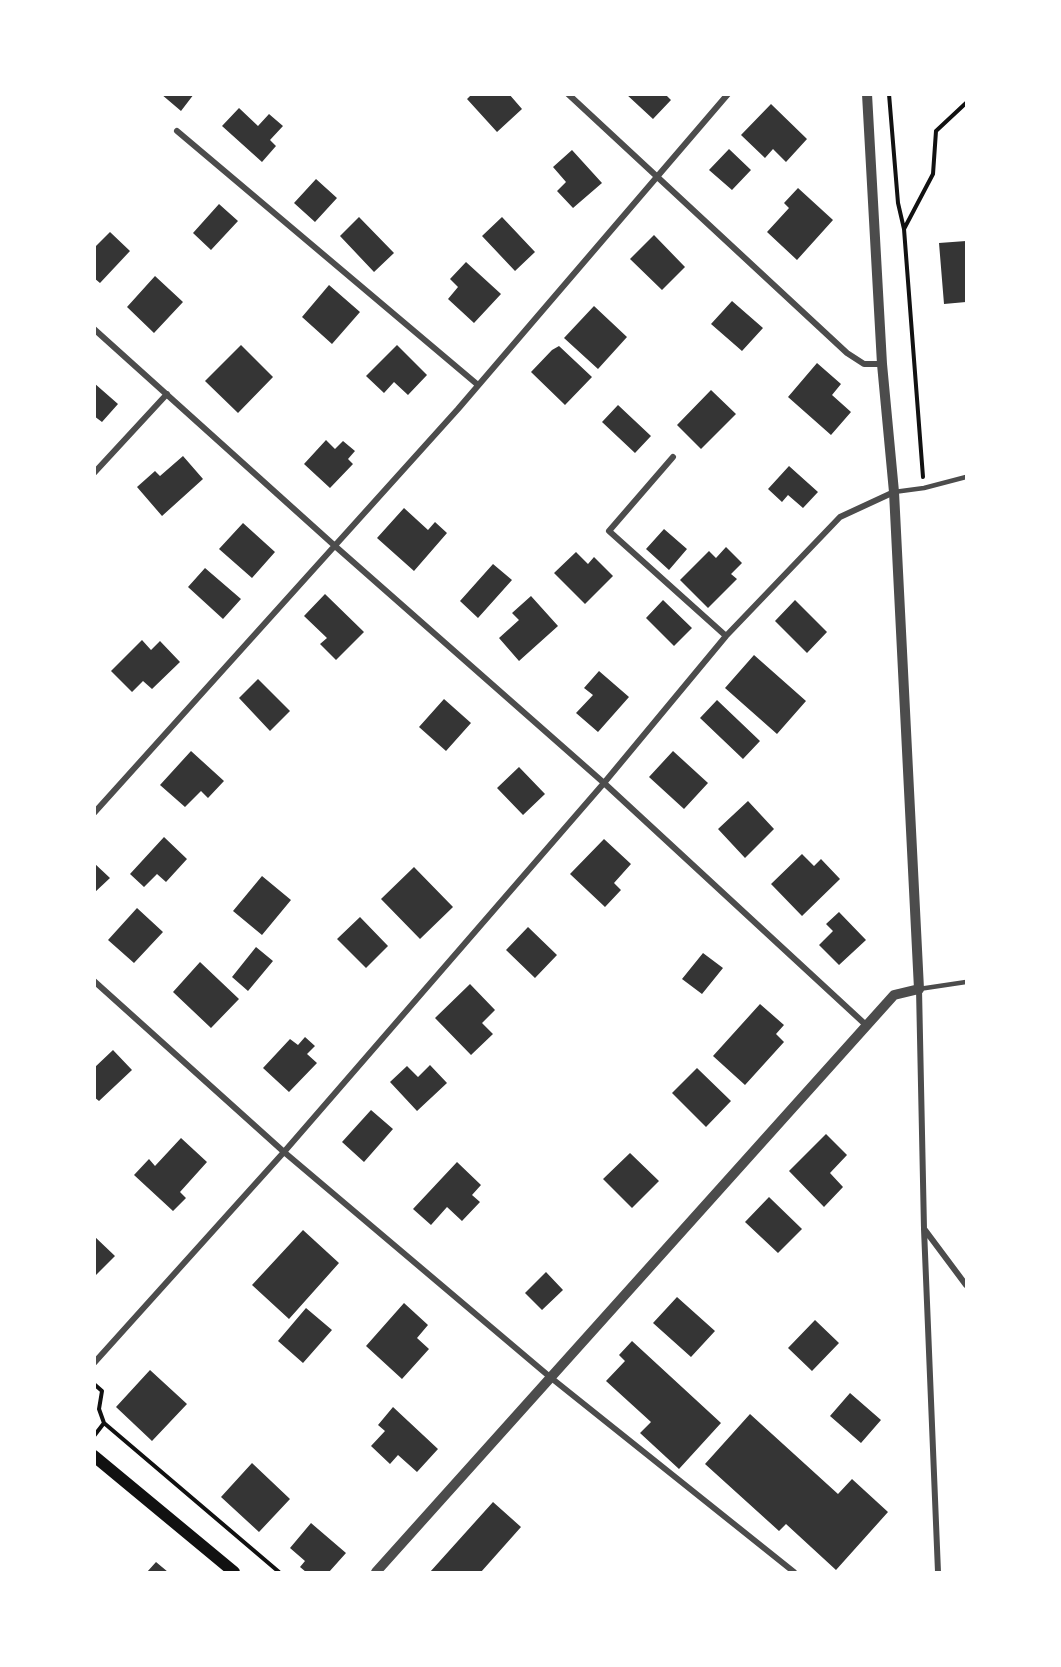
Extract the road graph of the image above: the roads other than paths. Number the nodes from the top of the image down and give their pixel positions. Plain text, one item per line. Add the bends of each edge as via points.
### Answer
1 (568, 94) edge
2 (728, 94) edge
3 (867, 94) edge
4 (177, 131) dead end
5 (656, 176) junction
6 (94, 329) edge
7 (882, 364) junction
8 (478, 386) junction
9 (167, 394) junction
10 (673, 457) dead end
11 (94, 473) edge
12 (966, 477) edge
13 (894, 492) junction
14 (335, 546) junction
15 (726, 636) junction
16 (604, 783) junction
17 (94, 813) edge
18 (94, 981) edge
19 (966, 982) edge
20 (919, 989) junction
21 (866, 1025) junction
22 (284, 1152) junction
23 (924, 1229) junction
24 (966, 1285) edge
25 (94, 1363) edge
26 (550, 1377) junction
27 (94, 1456) edge
28 (234, 1572) edge
29 (376, 1572) edge
30 (794, 1572) edge
31 (938, 1572) edge

1 - 5 street
2 - 5 street
3 - 7 street
4 - 8 street
5 - 7 street via 847,353 864,364
5 - 8 street
6 - 9 street
7 - 13 street
8 - 14 street
9 - 11 street
9 - 14 street
10 - 15 street via 609,531
12 - 13 lane
13 - 15 street via 840,517
13 - 20 street
14 - 16 street
14 - 17 street
15 - 16 street
16 - 21 street
16 - 22 street
18 - 22 street
19 - 20 lane
20 - 21 street via 894,995
20 - 23 street
21 - 26 street
22 - 25 street
22 - 26 street
23 - 24 street
23 - 31 street
26 - 29 street
26 - 30 street
27 - 28 main road

